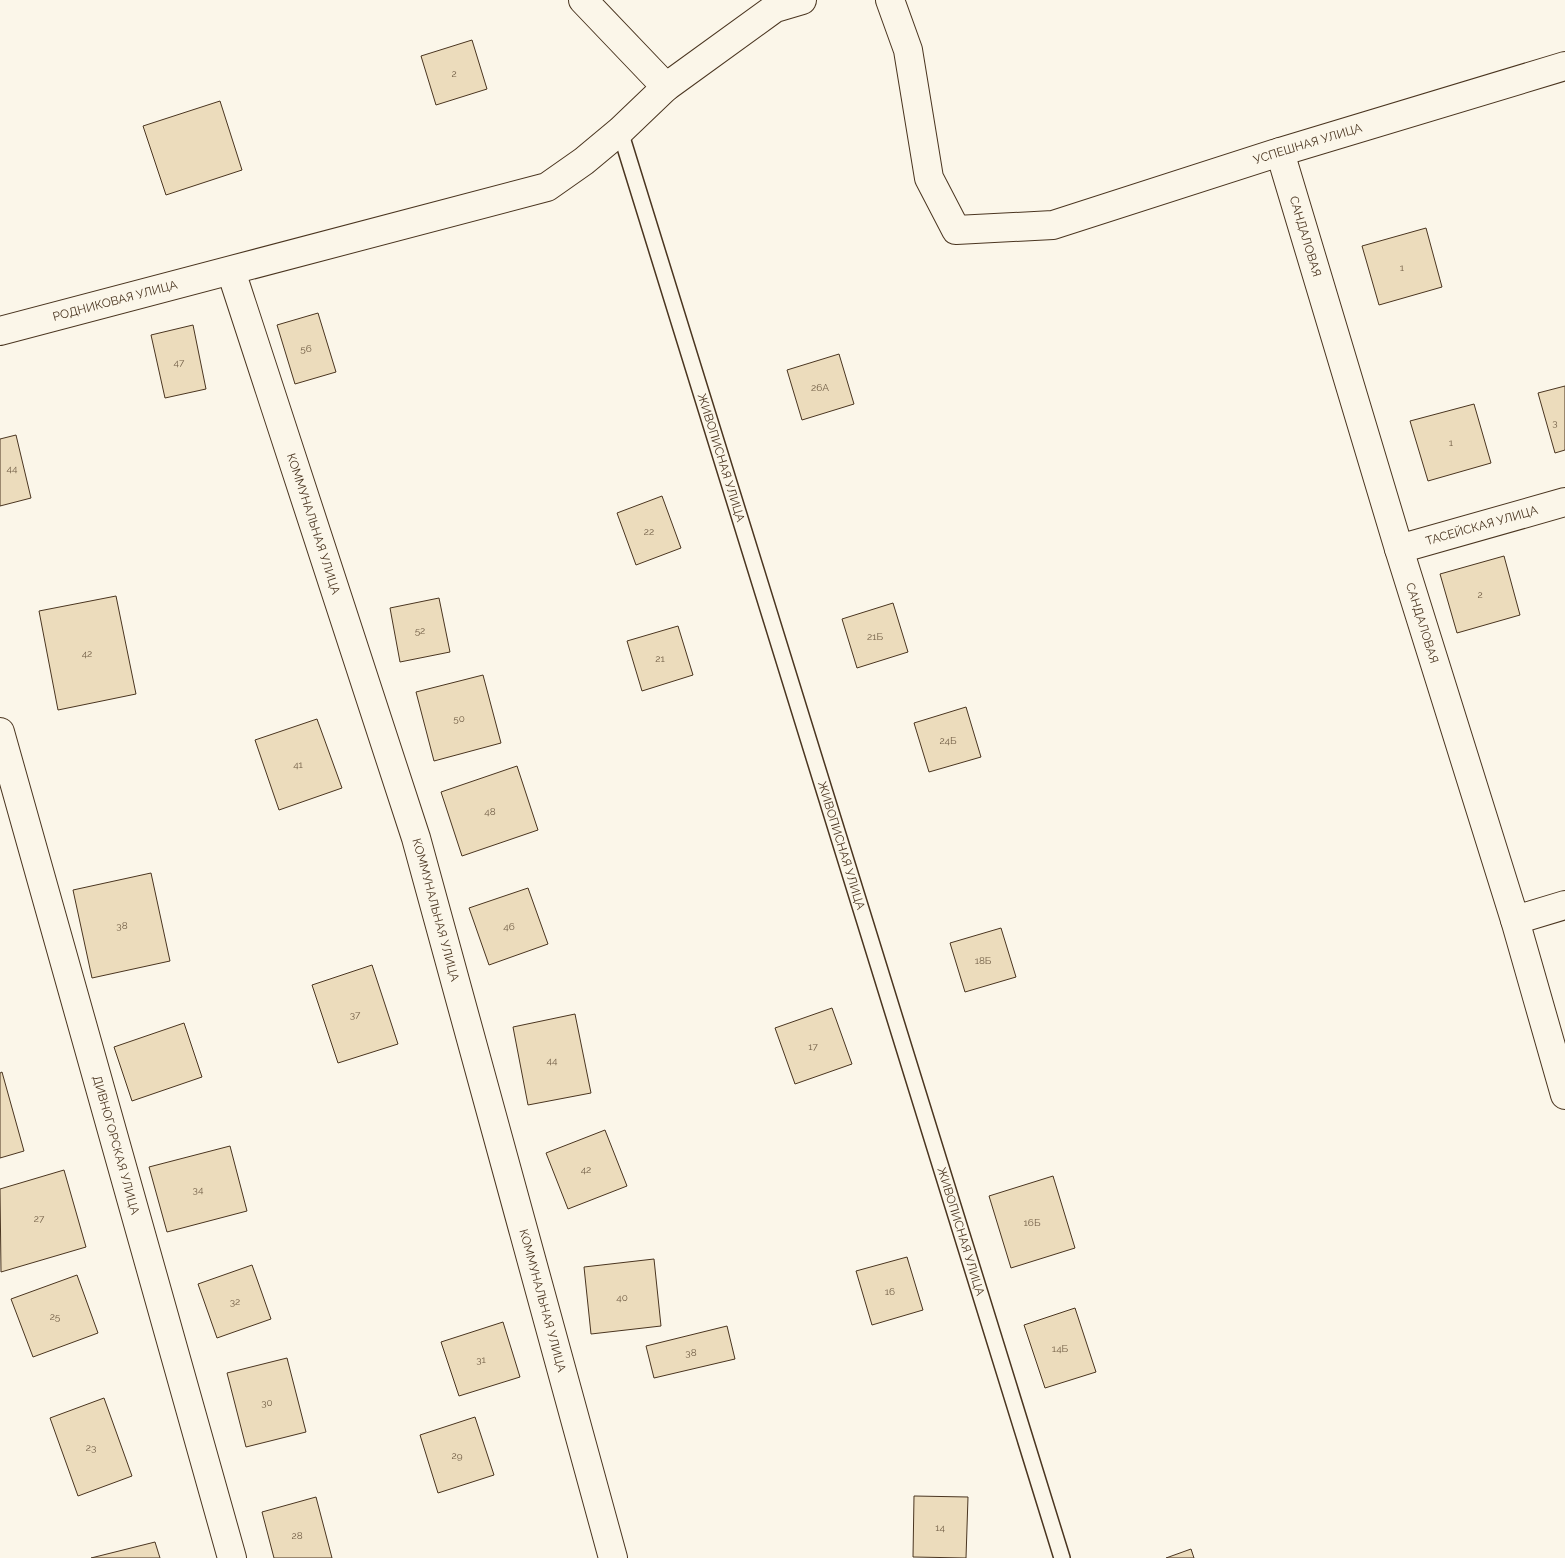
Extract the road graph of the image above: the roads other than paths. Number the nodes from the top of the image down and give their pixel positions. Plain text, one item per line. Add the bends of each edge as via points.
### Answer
1 (583, 0) edge
2 (802, 0) edge
3 (890, 0) edge
4 (1565, 66) edge
5 (666, 87) junction
6 (620, 131) junction
7 (1280, 152) junction
8 (231, 271) junction
9 (0, 331) edge
10 (1565, 502) edge
11 (1399, 549) junction
12 (0, 732) edge
13 (1565, 905) edge
14 (1515, 920) junction
15 (1565, 1095) edge
16 (232, 1558) edge
17 (613, 1558) edge
18 (1062, 1558) edge

1 - 5 street
2 - 5 street, РОДНИКОВАЯ УЛИЦА via 775,8
3 - 7 street, УСПЕШНАЯ УЛИЦА via 908,50 929,178 956,230 1053,225
4 - 7 street, УСПЕШНАЯ УЛИЦА
5 - 6 street, РОДНИКОВАЯ УЛИЦА
6 - 8 street, РОДНИКОВАЯ УЛИЦА via 547,187
6 - 18 lane, ЖИВОПИСНАЯ УЛИЦА
7 - 11 street, САНДАЛОВАЯ
8 - 9 street, РОДНИКОВАЯ УЛИЦА
8 - 17 street, КОММУНАЛЬНАЯ УЛИЦА via 416,838
10 - 11 street, ТАСЕЙСКАЯ УЛИЦА
11 - 14 street, САНДАЛОВАЯ
12 - 16 street, ДИВНОГОРСКАЯ УЛИЦА
13 - 14 street
14 - 15 street, САНДАЛОВАЯ

